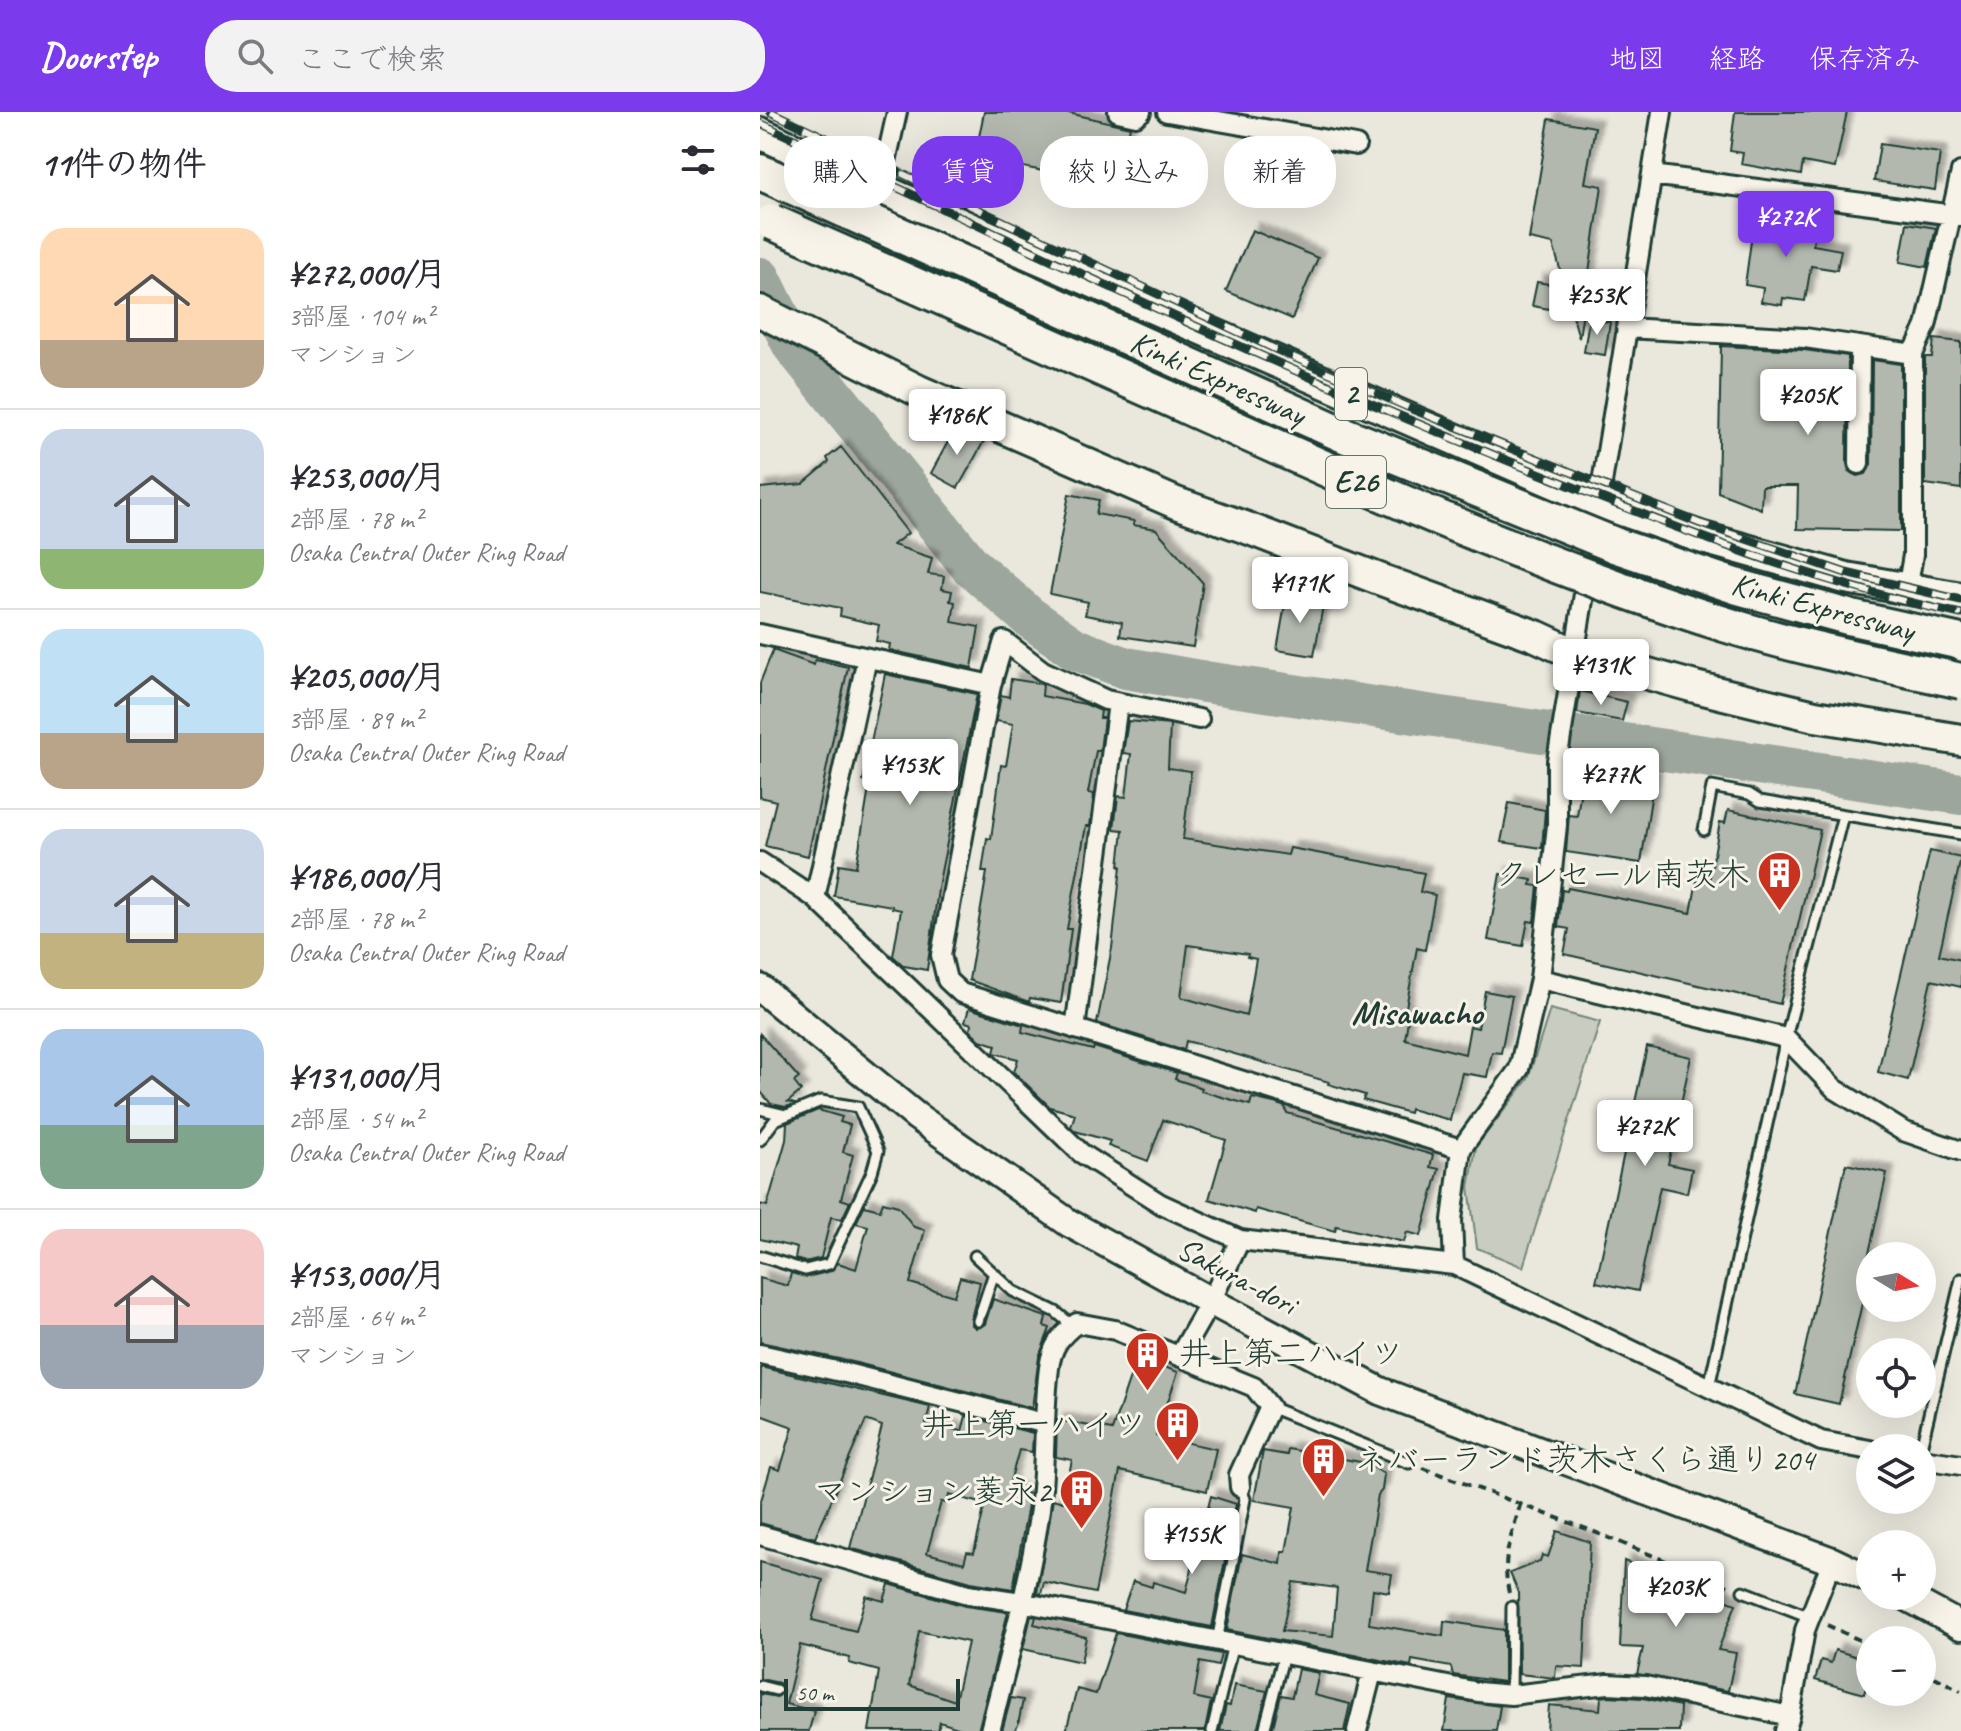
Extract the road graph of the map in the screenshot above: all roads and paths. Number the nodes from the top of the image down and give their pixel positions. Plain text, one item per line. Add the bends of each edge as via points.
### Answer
1 (897, 112) edge
2 (1118, 112) edge
3 (1141, 112) edge
4 (1167, 112) edge
5 (1662, 112) edge
6 (760, 133) edge
7 (892, 136) edge
8 (784, 144) edge
9 (1356, 145) dead end
10 (760, 172) edge
11 (1961, 172) edge
12 (1652, 175) junction
13 (896, 196) edge
14 (1957, 215) edge
15 (760, 216) edge
16 (760, 311) edge
17 (1626, 328) junction
18 (1860, 346) junction
19 (1913, 354) junction
20 (1859, 464) dead end
21 (1599, 502) junction
22 (1907, 590) junction
23 (1961, 598) edge
24 (760, 634) edge
25 (1961, 642) edge
26 (1573, 653) junction
27 (867, 658) junction
28 (1961, 681) edge
29 (991, 685) junction
30 (1118, 703) junction
31 (1199, 719) dead end
32 (1961, 740) edge
33 (1843, 815) junction
34 (1704, 830) dead end
35 (1961, 834) edge
36 (760, 862) edge
37 (815, 898) junction
38 (1540, 979) junction
39 (760, 988) edge
40 (1075, 1029) junction
41 (1786, 1038) junction
42 (878, 1085) junction
43 (858, 1107) junction
44 (760, 1109) edge
45 (785, 1115) junction
46 (760, 1140) edge
47 (1461, 1149) junction
48 (1961, 1151) edge
49 (1240, 1240) junction
50 (760, 1256) edge
51 (975, 1256) dead end
52 (1454, 1265) junction
53 (994, 1273) junction
54 (1961, 1279) edge
55 (1211, 1301) junction
56 (978, 1321) dead end
57 (1073, 1326) junction
58 (760, 1354) edge
59 (1180, 1355) junction
60 (1709, 1387) junction
61 (1270, 1407) junction
62 (1043, 1423) junction
63 (1924, 1434) edge
64 (1856, 1447) edge
65 (1936, 1461) edge
66 (1409, 1463) joint
67 (1961, 1465) edge
68 (1240, 1487) joint
69 (1520, 1504) junction
70 (760, 1535) edge
71 (1832, 1561) junction
72 (1856, 1572) edge
73 (1743, 1591) joint
74 (1021, 1602) junction
75 (1512, 1607) joint
76 (1931, 1610) edge
77 (1810, 1617) junction
78 (1961, 1626) edge
79 (1856, 1638) edge
80 (1225, 1642) junction
81 (1284, 1654) junction
82 (1372, 1672) junction
83 (1936, 1678) edge
84 (760, 1686) edge
85 (776, 1690) dead end
86 (1961, 1691) edge
87 (1511, 1695) junction
88 (1787, 1723) edge
89 (990, 1731) edge
90 (1212, 1731) edge
91 (1264, 1731) edge
92 (1357, 1731) edge

1 - 7 street
2 - 3 street
4 - 9 street
5 - 12 street
6 - 8 main road, 2
10 - 25 highway, Kinki Expressway / E26, bridge via 1342,434 1617,546 1735,586
11 - 14 street
12 - 14 street
12 - 17 street
13 - 21 main road, 2
14 - 19 street
15 - 28 highway, Kinki Expressway / E26, bridge via 1324,468 1612,587 1727,625
16 - 26 main road via 919,391 1176,503
17 - 18 street
17 - 21 street
18 - 19 street
18 - 20 street
19 - 22 street via 1913,555
21 - 22 main road, 2 via 1715,541
21 - 26 street
22 - 23 main road, 2
24 - 27 street
26 - 32 main road via 1815,716
26 - 38 street via 1557,761 1557,825
27 - 29 street
27 - 37 street
29 - 30 street via 1004,641 1043,671
29 - 40 street via 941,955 947,980 961,993
30 - 31 street
30 - 40 street
33 - 34 lane via 1712,787
33 - 35 lane
33 - 41 lane
36 - 37 street
37 - 49 street via 1081,1153 1161,1204
38 - 41 street
38 - 47 street via 1519,1069
39 - 42 street, Sakura-dori
40 - 47 street
41 - 48 street via 1835,1089 1903,1131
41 - 60 lane
42 - 43 lane
42 - 55 street, Sakura-dori via 1069,1223
43 - 45 lane via 821,1101
43 - 50 lane via 878,1151 829,1264 805,1270
44 - 45 lane
45 - 46 lane
47 - 52 street via 1452,1220
49 - 52 street
49 - 55 street
51 - 53 lane
52 - 60 street
53 - 56 lane
53 - 57 lane via 1013,1291
54 - 63 lane
55 - 59 street
55 - 71 street, Sakura-dori via 1380,1391
57 - 59 street via 1115,1330
57 - 62 street via 1059,1337 1049,1367
58 - 62 street
59 - 61 street via 1254,1387
60 - 64 street via 1821,1441
61 - 66 lane
61 - 68 street via 1239,1475
62 - 74 street via 1040,1508
65 - 67 street
66 - 69 path
68 - 80 lane via 1245,1499
69 - 73 path
69 - 75 path via 1504,1565
70 - 74 street via 968,1594
71 - 72 street, Sakura-dori
71 - 77 street
73 - 77 lane
74 - 80 street
74 - 89 street
75 - 87 lane
76 - 78 street
77 - 79 path
77 - 88 street
80 - 81 street
80 - 90 lane
81 - 82 street
81 - 91 lane
82 - 87 street
82 - 92 street
83 - 86 path
84 - 85 lane
87 - 88 street via 1608,1684 1645,1686

